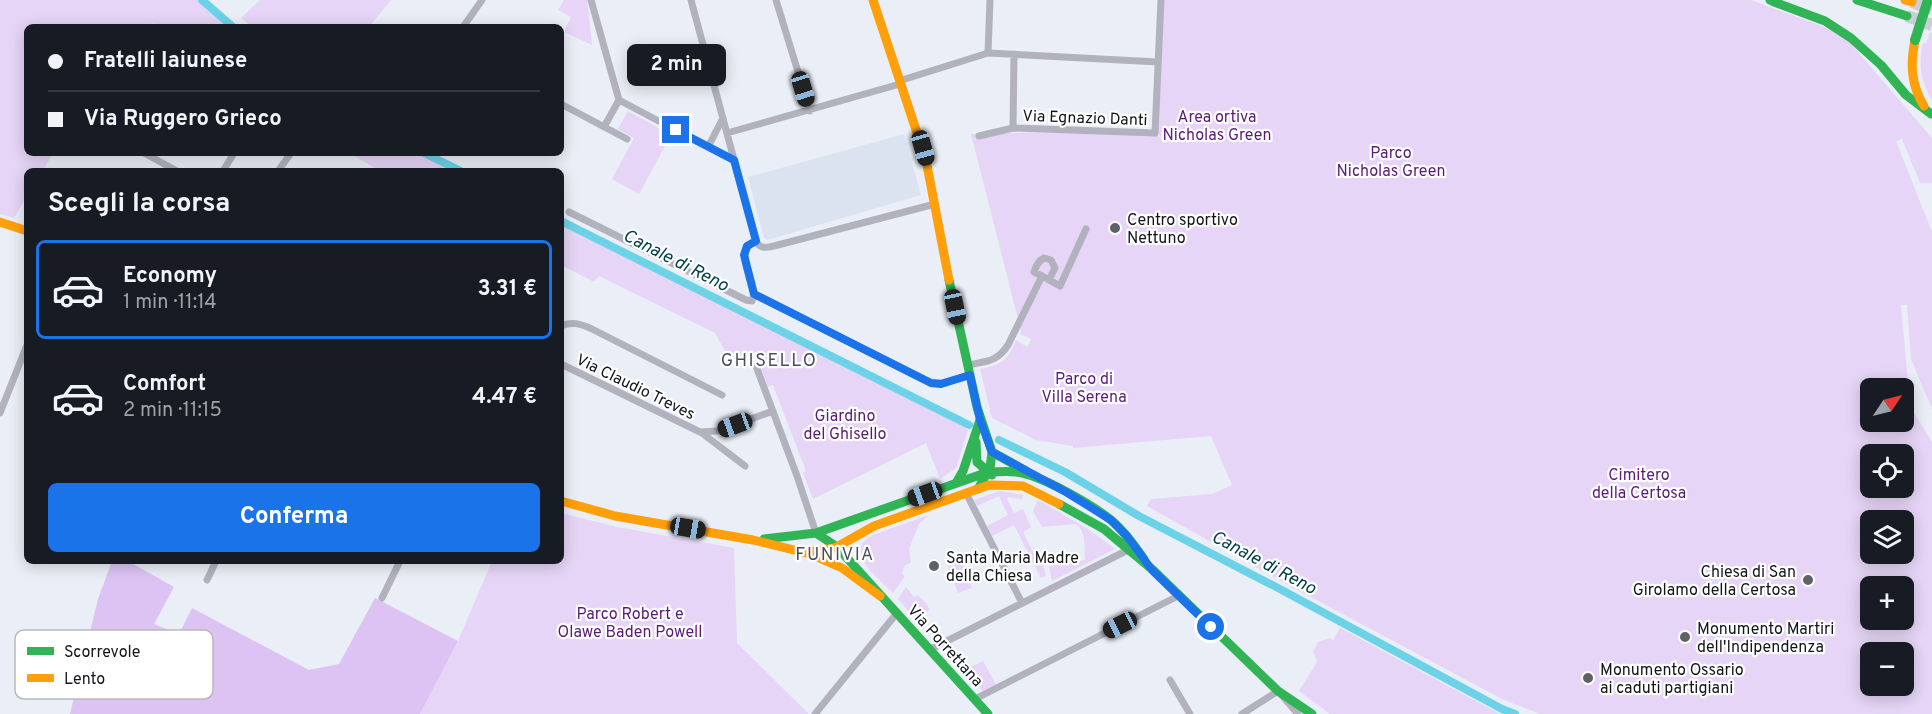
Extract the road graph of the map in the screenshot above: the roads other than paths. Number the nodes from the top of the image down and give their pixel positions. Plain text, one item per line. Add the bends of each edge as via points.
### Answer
1 (482, 0) edge
2 (591, 0) edge
3 (691, 0) edge
4 (776, 0) edge
5 (873, 0) edge
6 (990, 0) edge
7 (1161, 0) edge
8 (1857, 0) edge
9 (1928, 0) edge
10 (1771, 1) edge
11 (1907, 16) tunnel mouth
12 (465, 24) edge
13 (988, 53) junction
14 (1014, 54) junction
15 (1158, 62) junction
16 (899, 82) junction
17 (619, 100) junction
18 (564, 106) edge
19 (810, 111) junction
20 (1931, 115) edge
21 (723, 118) junction
22 (604, 127) junction
23 (1013, 128) junction
24 (727, 133) junction
25 (979, 136) dead end
26 (627, 139) dead end
27 (708, 147) junction
28 (150, 156) edge
29 (734, 160) junction
30 (172, 168) edge
31 (935, 204) junction
32 (569, 212) dead end
33 (0, 222) edge
34 (1086, 229) dead end
35 (24, 230) edge
36 (756, 241) junction
37 (754, 294) junction
38 (564, 325) edge
39 (24, 352) edge
40 (564, 365) edge
41 (756, 366) dead end
42 (969, 370) junction
43 (722, 395) dead end
44 (2, 405) edge
45 (773, 411) junction
46 (0, 413) edge
47 (980, 420) junction
48 (700, 432) junction
49 (976, 436) junction
50 (992, 452) junction
51 (745, 466) dead end
52 (988, 472) junction
53 (1036, 477) junction
54 (956, 483) junction
55 (1001, 484) junction
56 (978, 489) junction
57 (966, 493) junction
58 (564, 502) edge
59 (816, 533) junction
60 (758, 540) junction
61 (837, 547) junction
62 (1128, 550) junction
63 (802, 552) junction
64 (215, 564) edge
65 (399, 564) edge
66 (1152, 570) junction
67 (207, 580) dead end
68 (880, 596) junction
69 (1178, 596) junction
70 (382, 598) dead end
71 (1022, 603) junction
72 (897, 613) junction
73 (931, 650) junction
74 (1170, 680) dead end
75 (1278, 691) junction
76 (975, 699) junction
77 (815, 714) edge
78 (988, 714) edge
79 (1190, 714) edge
80 (1242, 714) edge
81 (1298, 714) edge
82 (1312, 714) edge

1 - 12 street
2 - 17 street
3 - 21 street
4 - 19 street
5 - 16 main road
6 - 13 street
7 - 15 street
8 - 11 main road
9 - 20 main road, bridge via 1911,56 1912,79
10 - 20 main road via 1825,21 1851,38
13 - 14 street
13 - 16 street
14 - 15 street
14 - 23 street, Via Egnazio Danti
15 - 23 street, Via Egnazio Danti via 1155,133
16 - 19 street
16 - 31 main road via 919,136
17 - 22 street
17 - 27 street
18 - 22 street
19 - 24 street
21 - 24 street
21 - 27 street
22 - 26 street
23 - 25 street, Via Egnazio Danti
24 - 29 street
27 - 29 street
28 - 30 street
29 - 36 street
31 - 36 street via 774,246 762,247
31 - 42 main road
32 - 37 street via 746,300 752,301
33 - 35 main road
34 - 42 street via 1059,286 1045,278 1001,355
36 - 37 street via 747,246 744,255
37 - 42 street via 931,383 941,384
38 - 43 street via 590,328
39 - 44 street
40 - 48 street, Via Claudio Treves
41 - 45 street
42 - 47 main road
44 - 46 street
45 - 48 street, Via Claudio Treves via 718,431
45 - 59 street
47 - 49 main road
47 - 50 main road
48 - 51 street, Via Claudio Treves
49 - 52 main road via 977,462
49 - 54 main road
50 - 52 main road
50 - 53 main road
52 - 53 main road via 1017,472
52 - 54 main road
52 - 55 main road
52 - 56 main road
53 - 66 main road via 1111,520
54 - 59 main road
55 - 56 main road
55 - 62 main road via 1040,492 1099,526
56 - 57 main road
57 - 61 main road via 874,526
57 - 71 street
58 - 60 main road via 620,517
59 - 60 main road
59 - 61 main road, Via Porrettana
60 - 63 main road, Via Porrettana
61 - 63 main road
61 - 68 main road, Via Porrettana
62 - 66 main road
62 - 71 street
63 - 68 main road, Via Porrettana via 842,568
64 - 67 street
65 - 70 street
66 - 69 main road
68 - 72 main road, Via Porrettana
69 - 75 main road
69 - 76 street
71 - 73 street
72 - 73 main road, Via Porrettana
72 - 77 street
73 - 76 main road, Via Porrettana
74 - 79 street
75 - 80 street
75 - 81 street
75 - 82 main road
76 - 78 main road, Via Porrettana

